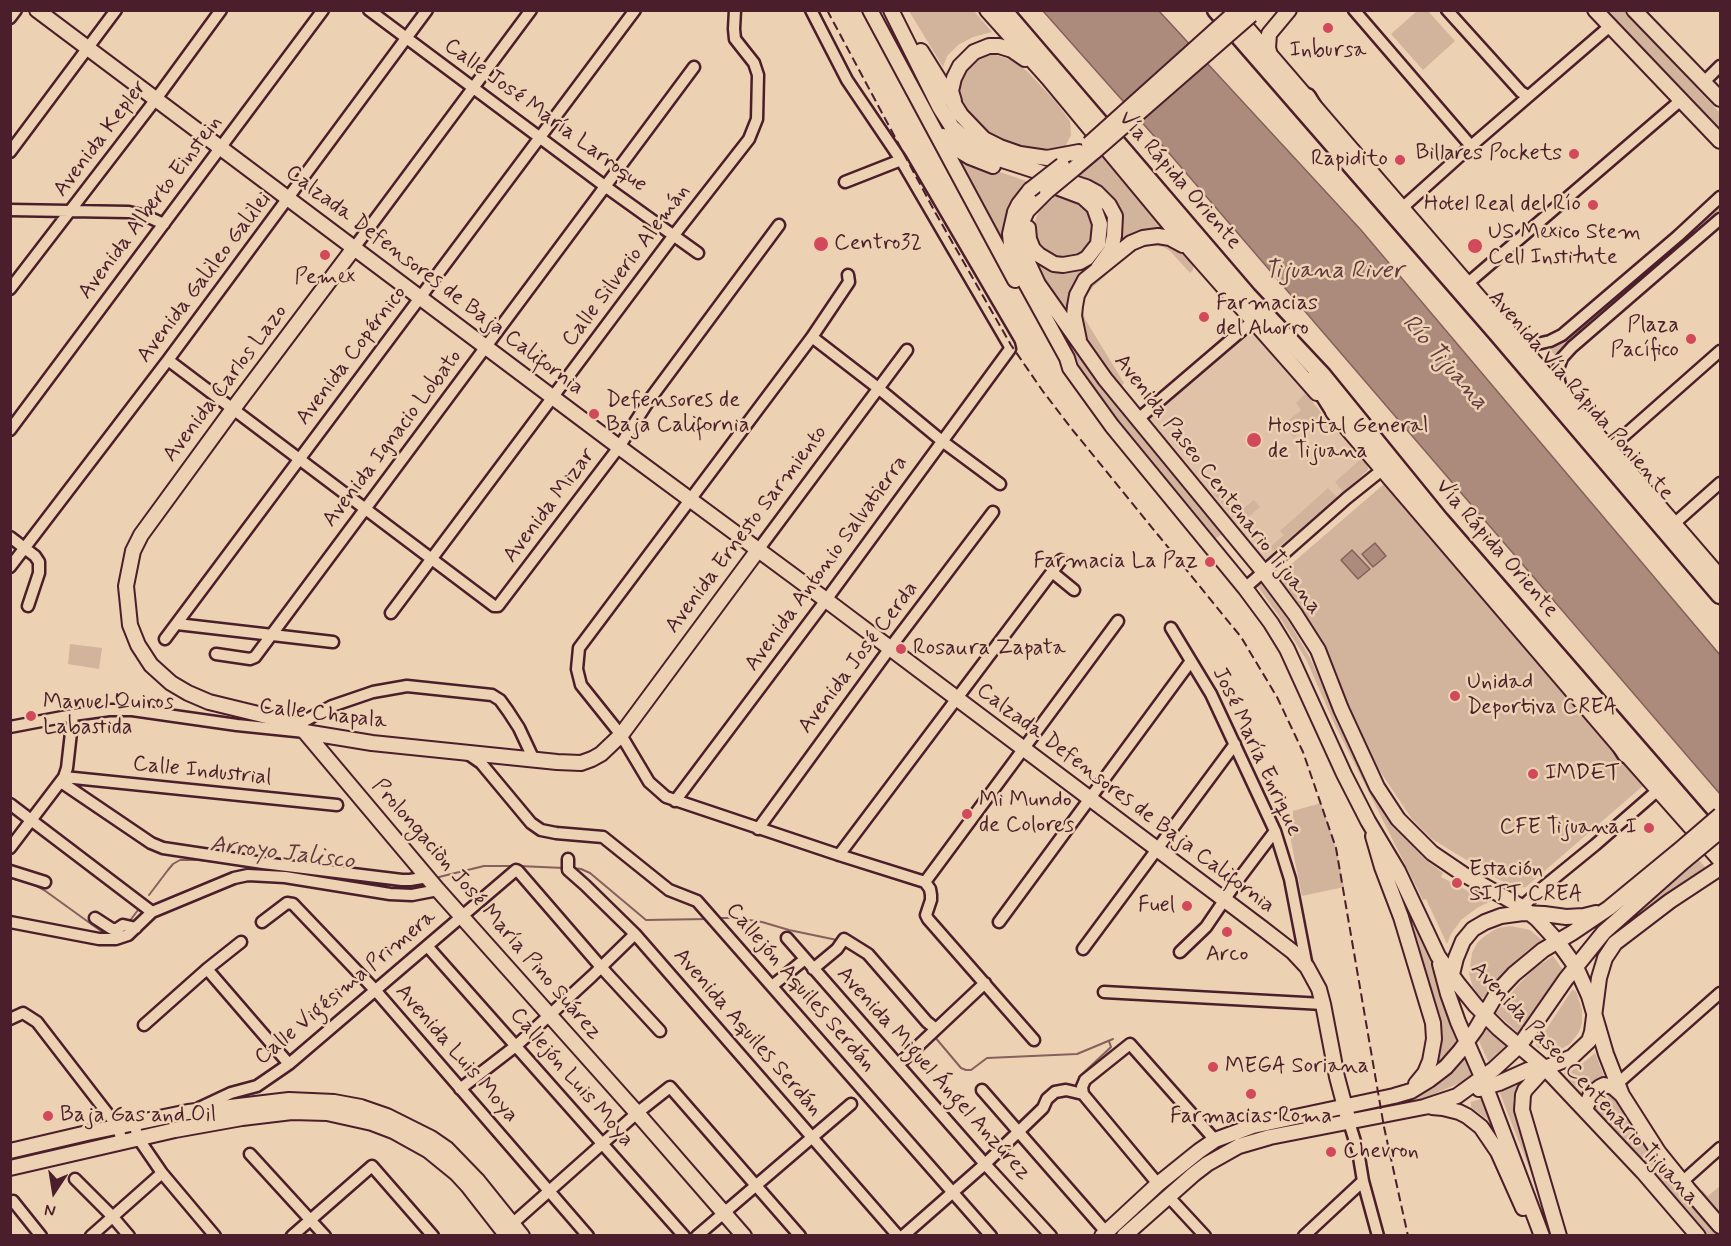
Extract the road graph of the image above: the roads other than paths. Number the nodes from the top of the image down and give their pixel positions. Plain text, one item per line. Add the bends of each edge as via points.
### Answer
1 (16, 10) edge
2 (37, 10) edge
3 (116, 10) edge
4 (221, 10) edge
5 (323, 10) edge
6 (369, 10) edge
7 (427, 10) edge
8 (531, 10) edge
9 (635, 10) edge
10 (735, 10) edge
11 (811, 10) edge
12 (870, 10) edge
13 (987, 10) edge
14 (1003, 10) edge
15 (1216, 10) edge
16 (1232, 10) edge
17 (1289, 10) edge
18 (1354, 10) edge
19 (1447, 10) edge
20 (1595, 10) edge
21 (1634, 10) edge
22 (1249, 12) edge
23 (894, 15) edge
24 (10, 18) edge
25 (1610, 26) junction
26 (406, 38) junction
27 (87, 48) junction
28 (1270, 55) junction
29 (1720, 66) edge
30 (694, 67) dead end
31 (1048, 78) junction
32 (1704, 82) junction
33 (474, 89) junction
34 (1524, 96) junction
35 (1307, 97) junction
36 (156, 99) junction
37 (1720, 99) edge
38 (1681, 100) junction
39 (955, 106) junction
40 (933, 126) junction
41 (540, 138) junction
42 (1720, 141) edge
43 (1471, 146) junction
44 (220, 147) junction
45 (1087, 149) junction
46 (10, 152) edge
47 (901, 160) junction
48 (1351, 166) junction
49 (845, 182) dead end
50 (606, 187) junction
51 (1039, 193) junction
52 (1720, 197) edge
53 (289, 199) junction
54 (1402, 208) junction
55 (10, 210) edge
56 (72, 210) junction
57 (1720, 219) edge
58 (164, 224) junction
59 (780, 225) dead end
60 (674, 235) junction
61 (354, 248) junction
62 (1190, 249) junction
63 (698, 253) dead end
64 (1098, 268) junction
65 (848, 275) dead end
66 (1217, 279) junction
67 (1467, 284) junction
68 (10, 290) edge
69 (1248, 296) junction
70 (420, 297) junction
71 (1254, 320) junction
72 (812, 337) junction
73 (1292, 342) junction
74 (1518, 342) junction
75 (1079, 345) junction
76 (486, 346) junction
77 (907, 350) dead end
78 (1720, 351) edge
79 (168, 360) junction
80 (1070, 368) junction
81 (878, 387) junction
82 (553, 396) junction
83 (1565, 398) junction
84 (233, 409) junction
85 (1137, 420) junction
86 (1340, 420) junction
87 (10, 430) edge
88 (942, 441) junction
89 (619, 447) junction
90 (1609, 448) junction
91 (300, 459) junction
92 (1382, 470) junction
93 (1720, 483) edge
94 (1000, 484) dead end
95 (690, 499) junction
96 (365, 509) junction
97 (993, 512) dead end
98 (1675, 523) junction
99 (1430, 525) junction
100 (10, 537) edge
101 (25, 548) junction
102 (758, 550) junction
103 (432, 559) junction
104 (1061, 560) dead end
105 (1478, 564) junction
106 (10, 567) edge
107 (1263, 571) junction
108 (1052, 572) junction
109 (1245, 588) junction
110 (1719, 589) edge
111 (1074, 590) dead end
112 (826, 600) junction
113 (28, 606) dead end
114 (391, 613) dead end
115 (1118, 621) dead end
116 (177, 624) junction
117 (1171, 628) dead end
118 (272, 635) junction
119 (165, 639) dead end
120 (333, 642) dead end
121 (890, 648) junction
122 (216, 654) dead end
123 (1191, 661) junction
124 (1584, 686) junction
125 (957, 699) junction
126 (73, 715) junction
127 (10, 727) edge
128 (301, 728) junction
129 (621, 735) junction
130 (1235, 744) junction
131 (1024, 749) junction
132 (468, 754) junction
133 (1626, 754) junction
134 (534, 760) junction
135 (63, 780) junction
136 (1658, 790) junction
137 (1090, 799) junction
138 (675, 801) junction
139 (10, 804) edge
140 (337, 805) dead end
141 (1720, 814) edge
142 (32, 820) junction
143 (1368, 821) junction
144 (758, 829) junction
145 (1275, 831) junction
146 (1720, 831) edge
147 (1720, 843) edge
148 (10, 848) edge
149 (1157, 849) junction
150 (839, 855) junction
151 (1680, 857) junction
152 (1720, 860) edge
153 (568, 865) dead end
154 (1720, 868) edge
155 (10, 871) edge
156 (428, 876) junction
157 (45, 882) dead end
158 (925, 882) junction
159 (438, 890) junction
160 (1225, 900) junction
161 (1609, 908) junction
162 (1527, 910) junction
163 (152, 912) junction
164 (461, 917) junction
165 (95, 918) dead end
166 (10, 922) edge
167 (262, 922) dead end
168 (999, 922) dead end
169 (130, 927) junction
170 (635, 934) junction
171 (787, 938) dead end
172 (242, 942) dead end
173 (1558, 942) junction
174 (428, 947) junction
175 (1083, 949) dead end
176 (1180, 952) dead end
177 (1438, 956) junction
178 (805, 959) junction
179 (601, 967) junction
180 (1307, 967) junction
181 (1576, 968) junction
182 (207, 969) junction
183 (813, 969) junction
184 (1452, 975) junction
185 (985, 983) junction
186 (772, 986) junction
187 (376, 991) junction
188 (1104, 992) dead end
189 (1720, 993) edge
190 (1449, 1000) junction
191 (1323, 1004) junction
192 (1484, 1014) junction
193 (549, 1016) junction
194 (1595, 1017) junction
195 (11, 1018) edge
196 (144, 1026) dead end
197 (660, 1031) dead end
198 (933, 1032) junction
199 (1034, 1040) dead end
200 (1466, 1043) junction
201 (517, 1045) junction
202 (1520, 1045) junction
203 (289, 1064) junction
204 (899, 1064) junction
205 (1545, 1068) junction
206 (1484, 1082) junction
207 (460, 1089) junction
208 (1620, 1089) junction
209 (982, 1090) dead end
210 (1411, 1091) junction
211 (1083, 1094) junction
212 (851, 1104) dead end
213 (1345, 1106) junction
214 (1424, 1107) junction
215 (1585, 1110) junction
216 (188, 1113) junction
217 (638, 1113) junction
218 (1349, 1122) junction
219 (134, 1123) junction
220 (118, 1127) junction
221 (1019, 1131) junction
222 (813, 1137) junction
223 (138, 1138) junction
224 (1215, 1140) junction
225 (122, 1142) junction
226 (603, 1144) junction
227 (1720, 1148) edge
228 (10, 1151) edge
229 (250, 1154) dead end
230 (985, 1164) junction
231 (10, 1168) edge
232 (162, 1173) junction
233 (75, 1179) dead end
234 (1363, 1181) junction
235 (1682, 1182) junction
236 (1158, 1184) junction
237 (756, 1185) junction
238 (549, 1190) junction
239 (953, 1193) junction
240 (1168, 1196) junction
241 (13, 1201) dead end
242 (724, 1212) junction
243 (112, 1216) junction
244 (311, 1219) junction
245 (1720, 1226) edge
246 (506, 1232) edge
247 (1104, 1234) edge
248 (41, 1236) edge
249 (90, 1236) edge
250 (129, 1236) edge
251 (215, 1236) edge
252 (292, 1236) edge
253 (325, 1236) edge
254 (433, 1236) edge
255 (522, 1236) edge
256 (588, 1236) edge
257 (684, 1236) edge
258 (697, 1236) edge
259 (744, 1236) edge
260 (800, 1236) edge
261 (900, 1236) edge
262 (991, 1236) edge
263 (1051, 1236) edge
264 (1124, 1236) edge
265 (1205, 1236) edge
266 (1304, 1236) edge
267 (1378, 1236) edge
268 (1540, 1236) edge
269 (1559, 1236) edge
270 (1698, 1236) edge

1 - 24 street
2 - 27 main road, Calzada Defensores de Baja California
3 - 27 street
4 - 36 street, Avenida Kepler
5 - 44 street, Avenida Alberto Einstein
6 - 26 street, Calle José María Larroque
7 - 26 street, Avenida Galileo Galilei
8 - 33 street, Avenida Carlos Lazo
9 - 41 street, Avenida Copérnico
10 - 60 street, Calle Silverio Alemán via 735,39 754,63 758,75 757,119 749,139
11 - 47 street via 847,80
12 - 40 main road
13 - 31 main road
14 - 69 highway, Vía Rápida Oriente
15 - 48 highway, Avenida Vía Rápida Poniente
16 - 28 main road, Avenida Vía Rápida Poniente
17 - 28 main road via 1269,34
18 - 43 street
19 - 34 street
20 - 25 main road
21 - 32 main road
22 - 45 main road, bridge
23 - 39 main road
23 - 64 main road via 940,108 962,136 993,157 1086,187 1109,205 1115,216 1114,236 1111,250
25 - 34 street
25 - 38 main road
26 - 33 street, Calle José María Larroque
26 - 53 street, Avenida Galileo Galilei
27 - 36 main road, Calzada Defensores de Baja California
27 - 46 street
28 - 35 main road, Avenida Vía Rápida Poniente
29 - 32 street
30 - 50 street, Avenida Ignacio Lobato
31 - 39 main road via 1012,50 990,46 974,52 960,66 951,91
31 - 62 main road
32 - 37 main road
33 - 41 street, Calle José María Larroque
33 - 61 street, Avenida Carlos Lazo
34 - 43 street
35 - 48 highway
35 - 54 main road, Avenida Vía Rápida Poniente
36 - 44 main road, Calzada Defensores de Baja California
36 - 56 street, Avenida Kepler
38 - 42 main road
38 - 67 street
39 - 45 main road via 984,139 1020,154 1047,158
40 - 51 main road via 970,157 1089,201 1100,229 1098,244 1088,258 1063,266 1046,260 1033,249 1028,228
40 - 80 main road via 1006,264
41 - 50 street, Calle José María Larroque
41 - 70 street, Avenida Copérnico
43 - 54 street
44 - 53 main road, Calzada Defensores de Baja California
44 - 58 street, Avenida Alberto Einstein
45 - 51 main road, bridge
47 - 49 street
47 - 88 street, Avenida Antonio Salvatierra via 1009,345
48 - 110 highway, Avenida Vía Rápida Poniente
50 - 60 street, Calle José María Larroque
50 - 76 street, Avenida Ignacio Lobato
51 - 75 main road, Avenida Paseo Centenario Tijuana via 1026,211 1020,239 1038,284
51 - 80 main road, Avenida Paseo Centenario Tijuana via 1019,204 1011,225 1011,245 1023,278
52 - 74 street via 1562,335 1537,344
53 - 61 main road, Calzada Defensores de Baja California
53 - 79 street, Avenida Galileo Galilei
54 - 67 main road, Avenida Vía Rápida Poniente
55 - 56 street
56 - 58 street via 129,212
56 - 68 street, Avenida Kepler
57 - 83 street via 1562,358 1558,376
58 - 87 street, Avenida Alberto Einstein
59 - 89 street, Avenida Mizar via 650,399
60 - 63 street, Calle José María Larroque
60 - 82 street, Calle Silverio Alemán
61 - 70 main road, Calzada Defensores de Baja California
61 - 84 main road, Avenida Carlos Lazo
62 - 64 main road via 1170,238 1143,238
62 - 66 main road
64 - 75 main road via 1085,280 1077,296 1074,316
65 - 72 street via 849,282
66 - 69 highway
66 - 71 main road
67 - 74 main road, Avenida Vía Rápida Poniente
69 - 73 highway, Vía Rápida Oriente
70 - 76 main road, Calzada Defensores de Baja California
70 - 91 street, Avenida Copérnico
71 - 85 street
71 - 86 main road
72 - 81 street
72 - 95 street
73 - 86 highway
73 - 105 highway, Vía Rápida Oriente
74 - 83 main road, Avenida Vía Rápida Poniente
75 - 85 main road, Avenida Paseo Centenario Tijuana
76 - 82 main road, Calzada Defensores de Baja California
76 - 96 street, Avenida Ignacio Lobato
77 - 81 street, Avenida Ernesto Sarmiento
78 - 90 street
79 - 84 street
79 - 101 street, Avenida Galileo Galilei
80 - 109 main road, Avenida Paseo Centenario Tijuana via 1118,434
81 - 88 street
81 - 102 street, Avenida Ernesto Sarmiento
82 - 89 main road, Calzada Defensores de Baja California
82 - 103 street, Calle Silverio Alemán
83 - 90 main road, Avenida Vía Rápida Poniente
84 - 91 street
84 - 128 main road, Avenida Carlos Lazo via 149,522 133,551 126,586 130,625 151,665 171,683 209,702
85 - 107 main road, Avenida Paseo Centenario Tijuana
86 - 92 main road
88 - 94 street
88 - 112 street, Avenida Antonio Salvatierra
89 - 95 main road, Calzada Defensores de Baja California
89 - 103 street, Avenida Mizar via 498,606
90 - 98 main road, Avenida Vía Rápida Poniente
91 - 96 street
91 - 116 street, Avenida Copérnico
92 - 99 main road
92 - 107 street
93 - 98 street
95 - 102 main road, Calzada Defensores de Baja California
95 - 129 street via 579,648 577,669 581,685
96 - 103 street
96 - 118 street, Avenida Ignacio Lobato
97 - 121 street, Avenida José Cerda
98 - 110 main road, Avenida Vía Rápida Poniente
99 - 105 highway
99 - 133 main road
100 - 101 street
101 - 106 street, Avenida Galileo Galilei
101 - 113 street via 40,565
102 - 112 main road, Calzada Defensores de Baja California
102 - 129 main road, Avenida Ernesto Sarmiento
103 - 114 street, Calle Silverio Alemán
104 - 108 street
105 - 124 highway, Vía Rápida Oriente
107 - 109 street
107 - 162 main road, Avenida Paseo Centenario Tijuana via 1318,650 1377,787 1398,819 1447,864
108 - 111 street
108 - 125 street
109 - 143 main road, Avenida Paseo Centenario Tijuana via 1287,649
112 - 121 main road, Calzada Defensores de Baja California
112 - 138 street, Avenida Antonio Salvatierra
115 - 131 street
116 - 118 street
116 - 119 street, Avenida Copérnico
117 - 123 street, José María Enrique
118 - 120 street
118 - 122 street, Avenida Ignacio Lobato via 253,658
121 - 125 main road, Calzada Defensores de Baja California
121 - 144 street, Avenida José Cerda
123 - 130 street, José María Enrique
123 - 137 street
124 - 133 highway
124 - 147 highway, Vía Rápida Oriente
125 - 131 main road, Calzada Defensores de Baja California
125 - 150 street
126 - 127 street, Calle Chapala
126 - 128 street, Calle Chapala via 132,710 237,725
126 - 135 street
128 - 132 main road, Calle Chapala
128 - 134 street via 332,706 407,686 492,695 500,700 519,728
128 - 156 main road, Prolongaciòn José María Pino Suárez
129 - 134 main road, Calle Chapala via 602,754 582,763
129 - 138 street via 650,782
130 - 145 street, José María Enrique
130 - 149 street
131 - 137 main road, Calzada Defensores de Baja California
131 - 158 street
132 - 134 main road, Calle Chapala
132 - 186 street, Callejón Aquiles Serdán via 481,763 541,830 604,838 673,892 697,901
133 - 136 main road
135 - 140 street, Calle Industrial
135 - 142 street
135 - 156 street via 163,848 402,880
136 - 152 main road
136 - 162 street via 1541,889
137 - 149 main road, Calzada Defensores de Baja California
137 - 168 street
138 - 144 street
139 - 142 street
141 - 151 main road, bridge
142 - 148 street
142 - 163 street
143 - 177 main road, Avenida Paseo Centenario Tijuana via 1398,871
143 - 210 main road via 1433,1023 1434,1045 1429,1066
144 - 150 street
145 - 160 street
145 - 180 street, José María Enrique via 1290,879
146 - 151 main road, bridge
149 - 160 main road, Calzada Defensores de Baja California
149 - 175 street
150 - 158 street
151 - 161 main road
151 - 181 main road via 1604,932
153 - 170 street, Avenida Aquiles Serdán
154 - 194 main road via 1612,946 1599,978
155 - 157 street
156 - 159 main road, Prolongaciòn José María Pino Suárez
158 - 185 street via 931,895 928,919
159 - 163 street via 390,894 248,875
159 - 164 main road, Prolongaciòn José María Pino Suárez
160 - 176 street via 1206,927
160 - 180 main road, Calzada Defensores de Baja California
161 - 162 main road via 1575,917
161 - 173 main road
162 - 173 main road, Avenida Paseo Centenario Tijuana
162 - 184 main road via 1473,929 1458,949
163 - 169 street
164 - 174 street, Calle Vigésima Primera
164 - 179 street, Calle Vigésima Primera via 519,871
164 - 193 main road, Prolongaciòn José María Pino Suárez
165 - 169 street via 112,929
166 - 169 street via 99,939 122,938
167 - 187 street, Avenida Luis Moya via 290,903
170 - 179 street
170 - 222 street, Avenida Aquiles Serdán
171 - 178 street, Avenida Miguel Ángel Anzúrez
172 - 182 street
173 - 181 main road, Avenida Paseo Centenario Tijuana
173 - 192 main road via 1514,974
174 - 187 street, Calle Vigésima Primera
174 - 201 street, Callejón Luis Moya
177 - 184 main road, Avenida Paseo Centenario Tijuana
177 - 190 main road
178 - 183 street, Avenida Miguel Ángel Anzúrez
178 - 186 street
179 - 193 street
179 - 197 street
180 - 191 main road, Calzada Defensores de Baja California
181 - 194 main road, Avenida Paseo Centenario Tijuana
181 - 202 main road
182 - 196 street
182 - 203 street
183 - 198 street via 841,943 868,954
183 - 204 street, Avenida Miguel Ángel Anzúrez
184 - 190 main road
184 - 192 main road, Avenida Paseo Centenario Tijuana
185 - 198 street
185 - 199 street
186 - 239 street, Callejón Aquiles Serdán
187 - 203 street, Calle Vigésima Primera
187 - 207 street, Avenida Luis Moya
188 - 191 street
189 - 208 street
190 - 200 main road
191 - 213 main road, Calzada Defensores de Baja California
192 - 200 main road
192 - 202 main road, Avenida Paseo Centenario Tijuana
193 - 201 street
193 - 217 main road, Prolongaciòn José María Pino Suárez
194 - 205 main road via 1593,1032 1584,1047 1572,1057
194 - 208 main road, Avenida Paseo Centenario Tijuana
195 - 220 street via 23,1013 38,1022
198 - 204 street
200 - 206 main road
200 - 210 main road via 1438,1074
201 - 207 street
201 - 226 street, Callejón Luis Moya
202 - 205 main road, Avenida Paseo Centenario Tijuana
202 - 206 main road
203 - 216 street, Calle Vigésima Primera via 256,1086
204 - 230 street, Avenida Miguel Ángel Anzúrez
205 - 206 main road
205 - 215 main road, Avenida Paseo Centenario Tijuana
205 - 269 main road via 1525,1090 1521,1103
206 - 214 main road
206 - 268 main road
207 - 238 street, Avenida Luis Moya
208 - 215 main road via 1600,1087 1591,1095
208 - 235 main road, Avenida Paseo Centenario Tijuana via 1659,1153
209 - 221 street
210 - 213 main road
211 - 221 street via 1054,1092
211 - 224 street via 1085,1080 1130,1044
211 - 236 street
212 - 222 street
213 - 218 main road, Calzada Defensores de Baja California
213 - 224 main road via 1253,1126
214 - 218 main road
214 - 268 main road via 1459,1112 1481,1127 1498,1152 1528,1219
215 - 270 main road, Avenida Paseo Centenario Tijuana
216 - 219 main road
216 - 246 main road via 289,1100 334,1102 379,1113 411,1126 447,1149 477,1180
217 - 226 street
217 - 237 street via 670,1087
217 - 242 main road, Prolongaciòn José María Pino Suárez
218 - 234 street
218 - 240 main road via 1239,1146 1207,1164
219 - 220 main road
219 - 223 street
220 - 225 street
220 - 228 main road
221 - 230 street
221 - 247 street
222 - 237 street
222 - 261 street, Avenida Aquiles Serdán
223 - 225 main road
223 - 232 street
223 - 246 main road via 292,1112 327,1113 372,1123 415,1142 442,1161
224 - 236 main road
225 - 231 main road
226 - 238 street
226 - 257 street, Callejón Luis Moya
227 - 235 street
229 - 244 street
230 - 239 street
230 - 263 street, Avenida Miguel Ángel Anzúrez
232 - 243 street
232 - 251 street
233 - 243 street
234 - 266 street
234 - 267 street
235 - 245 main road, Avenida Paseo Centenario Tijuana
236 - 247 main road
237 - 242 street
237 - 260 street
238 - 246 street
238 - 256 street, Avenida Luis Moya
239 - 261 street
239 - 262 street, Callejón Aquiles Serdán
240 - 264 main road
240 - 265 street
241 - 248 street
242 - 258 street
242 - 259 main road, Prolongaciòn José María Pino Suárez
243 - 249 street
243 - 250 street
244 - 252 street
244 - 253 street
244 - 254 street via 372,1166
246 - 255 main road

